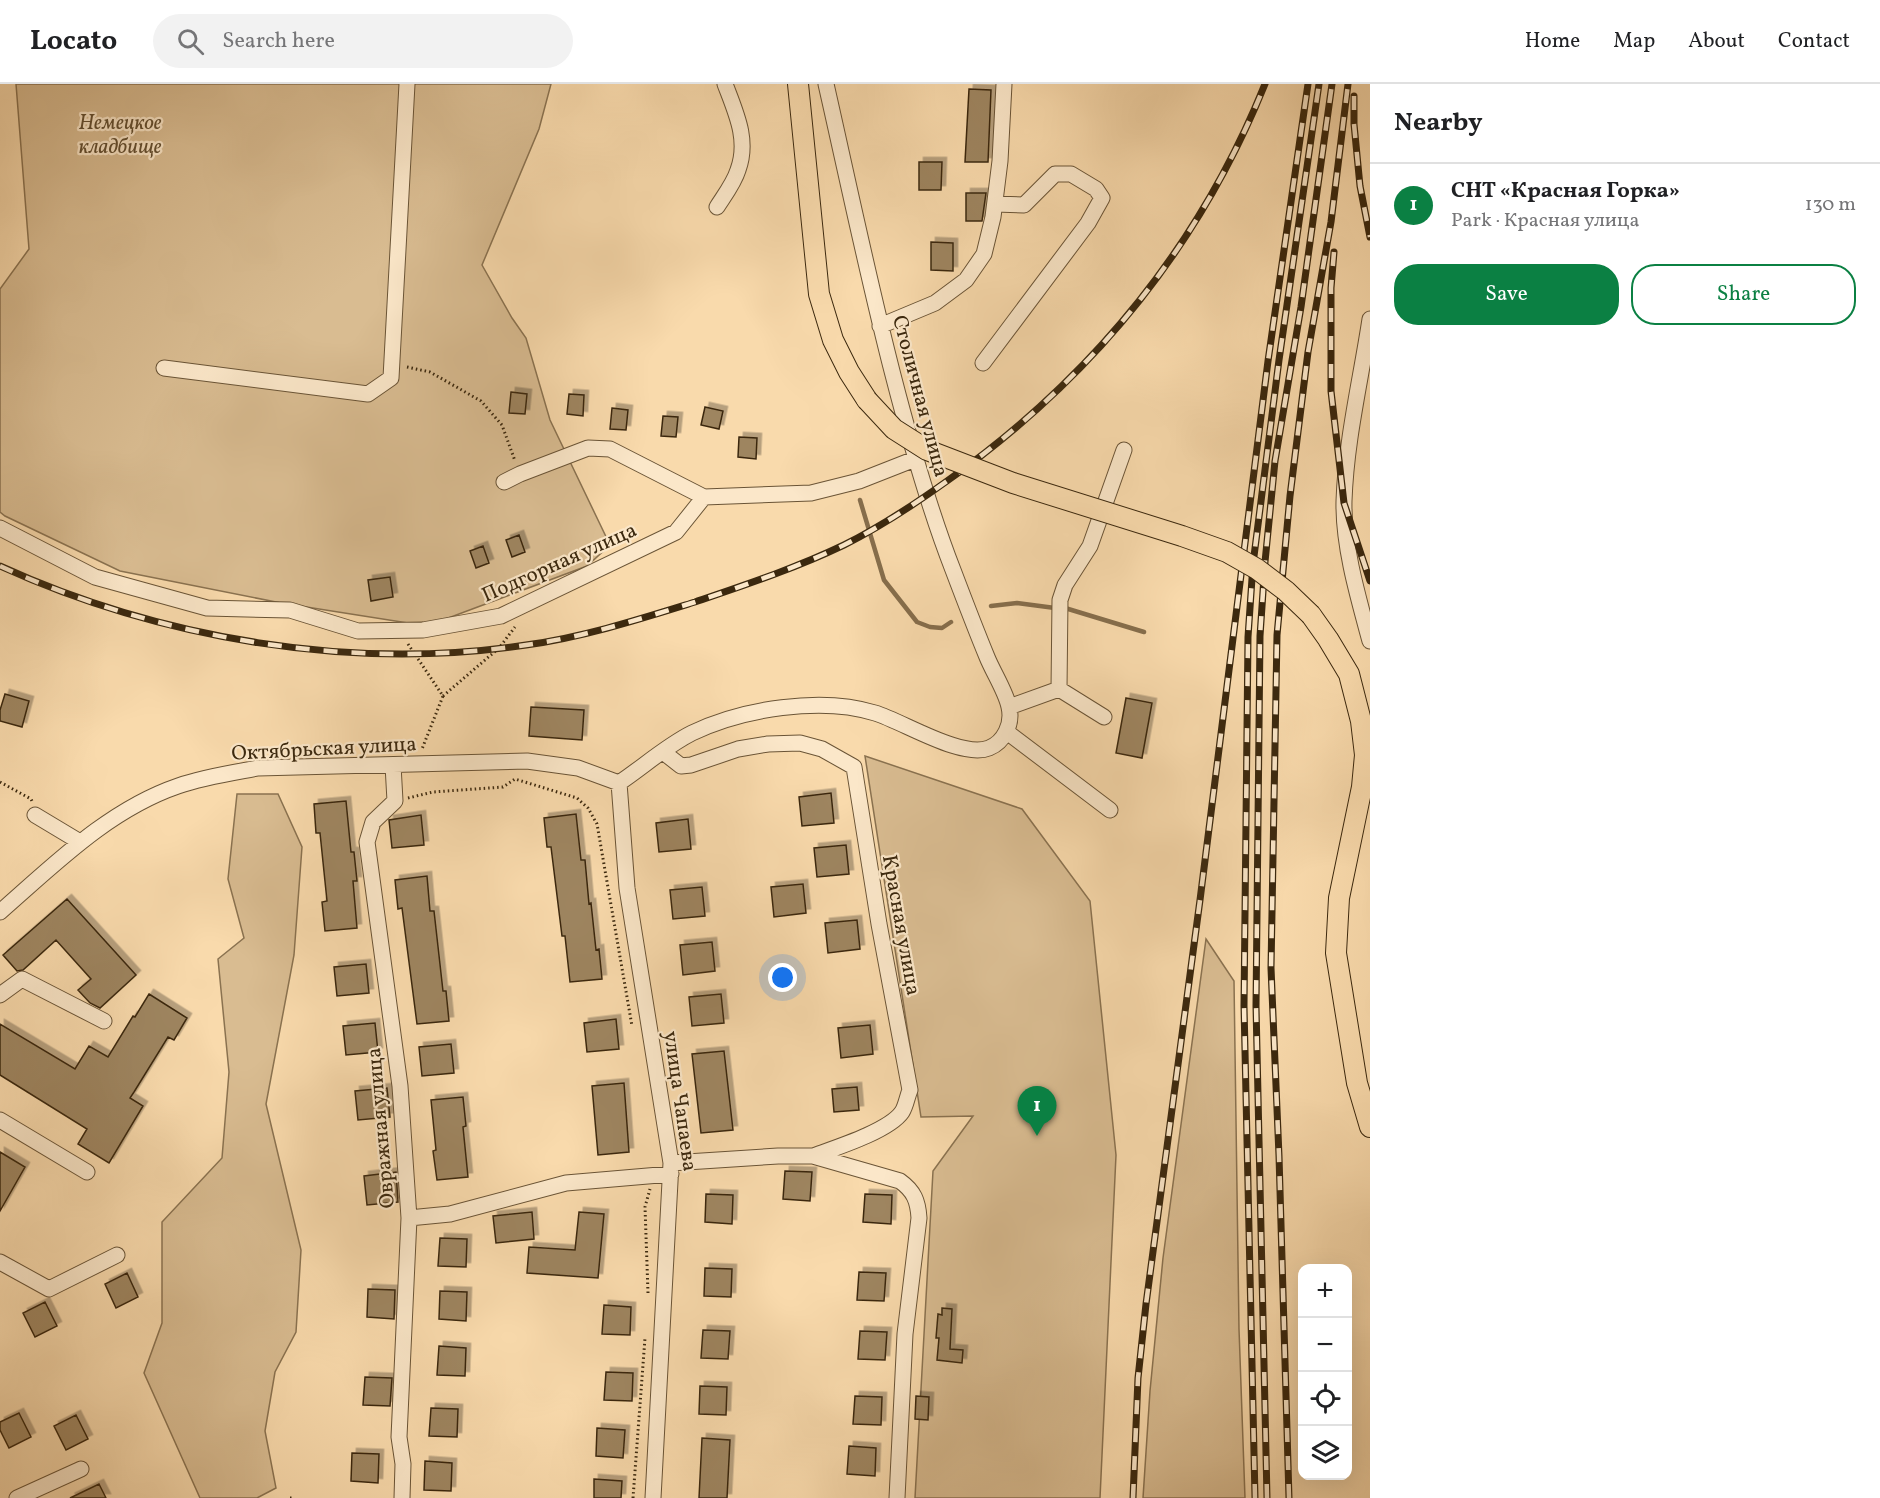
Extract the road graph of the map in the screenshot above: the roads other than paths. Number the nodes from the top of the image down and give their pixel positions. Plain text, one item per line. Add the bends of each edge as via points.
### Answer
1 (407, 84) edge
2 (725, 84) edge
3 (798, 84) edge
4 (826, 84) edge
5 (1004, 84) edge
6 (995, 204) junction
7 (717, 207) dead end
8 (1370, 319) edge
9 (880, 326) junction
10 (983, 363) dead end
11 (164, 369) dead end
12 (1124, 450) dead end
13 (915, 459) junction
14 (504, 482) dead end
15 (704, 497) junction
16 (0, 528) edge
17 (1370, 640) edge
18 (1059, 689) junction
19 (1009, 707) junction
20 (1104, 717) dead end
21 (1007, 732) junction
22 (663, 752) junction
23 (393, 765) junction
24 (619, 783) junction
25 (1110, 810) dead end
26 (35, 815) road end
27 (80, 842) junction
28 (0, 912) edge
29 (0, 995) edge
30 (104, 1021) dead end
31 (0, 1120) edge
32 (1369, 1123) edge
33 (813, 1156) junction
34 (671, 1168) junction
35 (87, 1172) dead end
36 (409, 1218) junction
37 (117, 1255) dead end
38 (0, 1262) edge
39 (81, 1469) dead end
40 (17, 1498) edge
41 (402, 1498) edge
42 (653, 1498) edge
43 (897, 1498) edge

1 - 11 street via 391,378 368,394
2 - 7 street via 742,130 743,152 738,172
3 - 32 main road, bridge via 819,294 833,340 849,372 867,400 894,429 927,450 1013,483 1227,552 1257,569 1311,615 1349,674 1365,755 1338,898 1336,953 1357,1083
4 - 9 street, Столичная улица
5 - 6 street
6 - 9 street via 984,254 966,280 934,303
6 - 10 street via 1024,205 1055,174 1071,174 1096,189 1102,198 1088,223
8 - 17 street via 1344,503 1351,568
9 - 13 street, Столичная улица
12 - 18 street via 1090,546 1060,600
13 - 15 street via 859,481 811,493
13 - 19 street, Столичная улица via 949,559
14 - 15 street via 588,448 610,449
15 - 16 street, Подгорная улица via 676,532 501,616 423,630 358,631 290,610 207,608 95,577
18 - 19 street
18 - 20 street
19 - 21 street
21 - 22 street via 1000,742 987,749 971,751 874,712 842,706 807,706 723,720 689,734
21 - 25 street
22 - 24 street
22 - 33 street, Красная улица via 681,766 738,749 800,743 822,748 854,768 910,1090 902,1112 890,1123
23 - 24 street, Октябрьская улица via 544,763 578,768
23 - 27 street, Октябрьская улица via 258,768 216,775 177,786 125,811
23 - 36 street, Овражная улица via 395,801 373,822 367,842 400,1086
24 - 34 street, улица Чапаева via 627,888
26 - 27 street
27 - 28 street, Октябрьская улица
29 - 30 street via 22,979
31 - 35 street
33 - 34 street
33 - 43 street via 900,1181 911,1189 918,1203
34 - 36 street via 653,1175 566,1183 450,1214
34 - 42 street, улица Чапаева
36 - 41 street, Овражная улица via 399,1437
37 - 38 street via 49,1289
39 - 40 street

